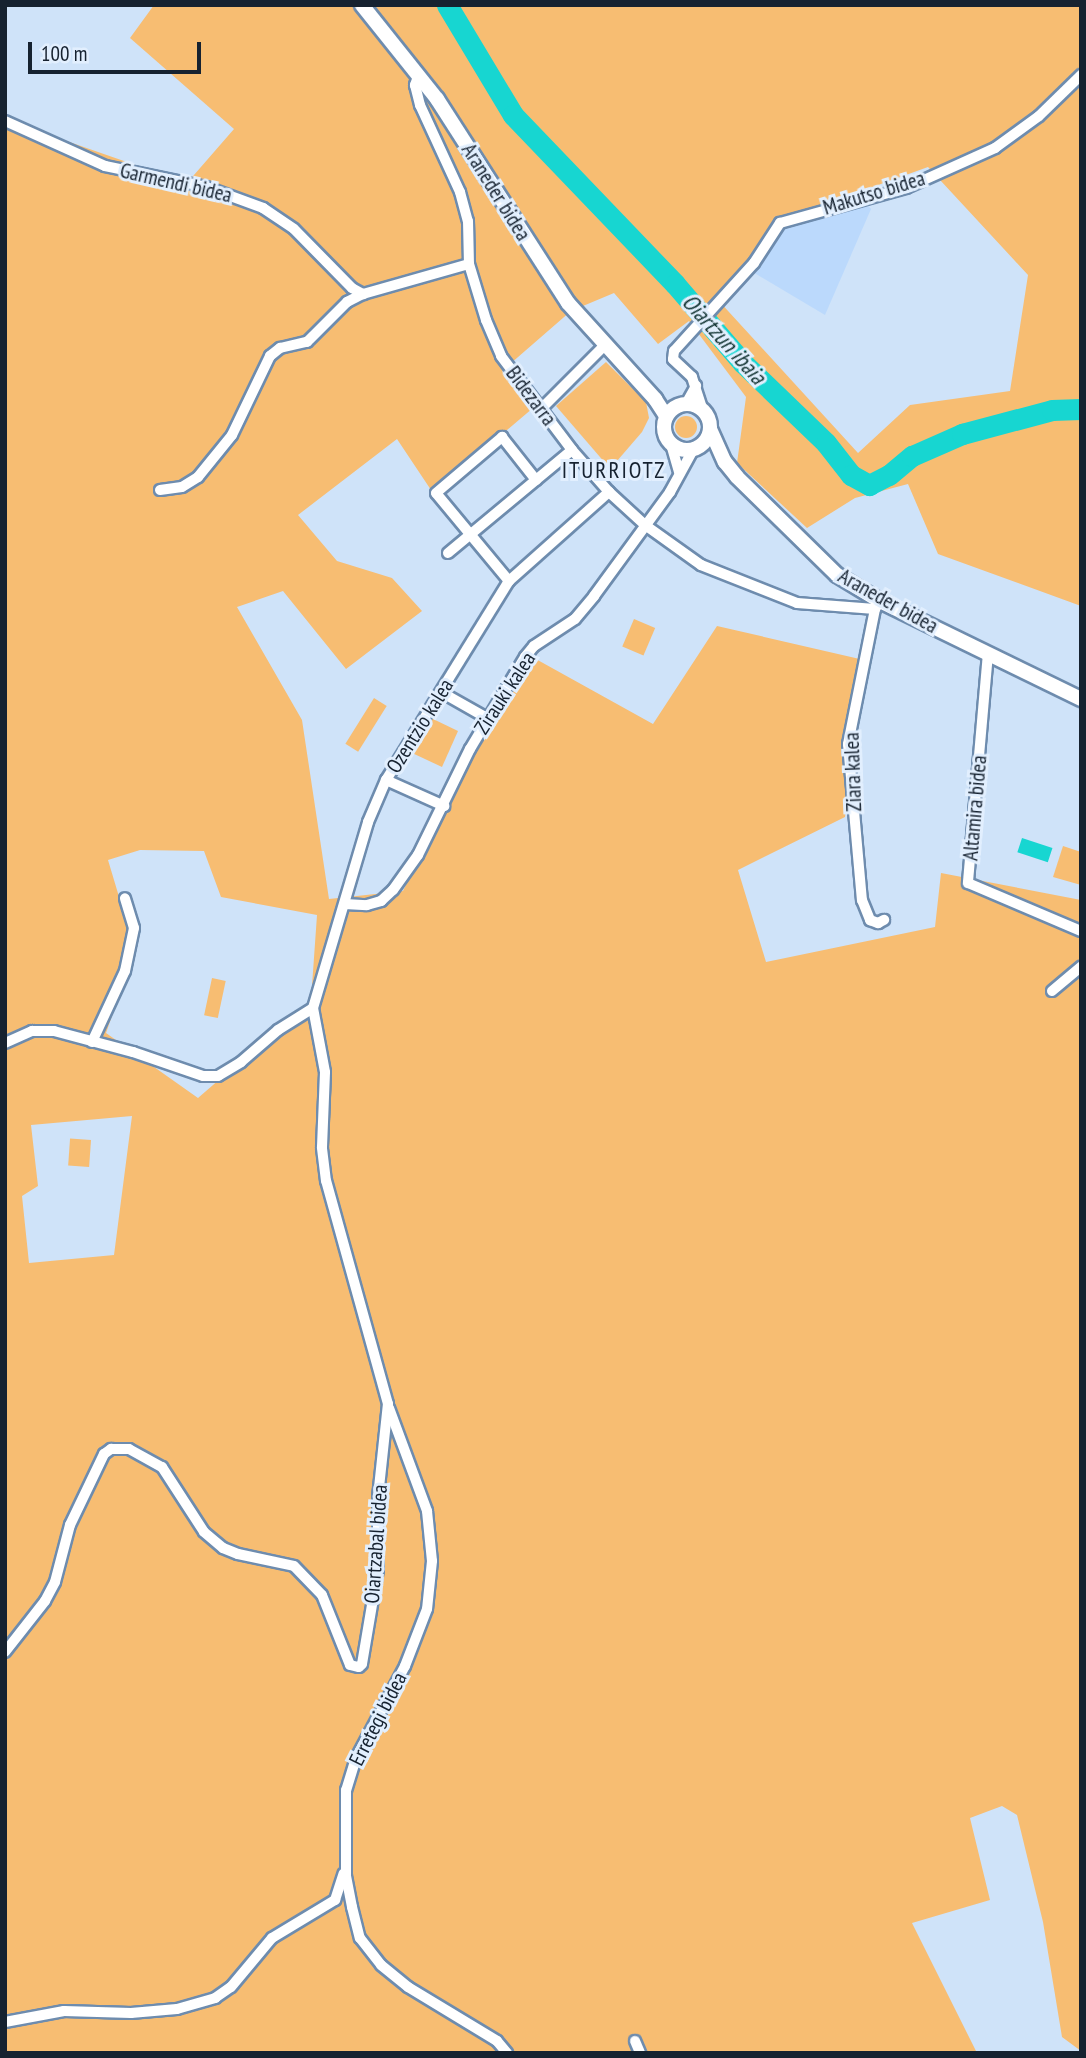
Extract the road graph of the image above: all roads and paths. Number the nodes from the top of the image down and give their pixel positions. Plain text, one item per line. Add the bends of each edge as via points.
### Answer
1 (362, 5) edge
2 (419, 74) junction
3 (1081, 75) edge
4 (5, 121) edge
5 (469, 264) junction
6 (363, 294) junction
7 (604, 346) junction
8 (633, 377) junction
9 (696, 386) junction
10 (683, 404) junction
11 (541, 409) junction
12 (704, 411) junction
13 (666, 416) junction
14 (710, 429) junction
15 (671, 444) junction
16 (695, 449) junction
17 (572, 450) junction
18 (725, 461) junction
19 (679, 476) junction
20 (536, 480) junction
21 (160, 490) dead end
22 (609, 492) junction
23 (645, 525) junction
24 (471, 534) junction
25 (448, 553) dead end
26 (509, 581) junction
27 (878, 605) junction
28 (988, 653) junction
29 (441, 692) junction
30 (1081, 699) edge
31 (486, 719) junction
32 (386, 780) junction
33 (444, 806) junction
34 (125, 898) dead end
35 (345, 904) junction
36 (884, 920) dead end
37 (1081, 931) edge
38 (1081, 967) edge
39 (1052, 990) dead end
40 (313, 1008) junction
41 (92, 1042) junction
42 (5, 1043) edge
43 (388, 1404) junction
44 (5, 1652) edge
45 (346, 1860) junction
46 (5, 2022) edge
47 (635, 2041) dead end
48 (507, 2053) edge
49 (640, 2053) edge

1 - 2 street, Araneder bidea
2 - 5 street, Bidezarra via 415,85 420,105 468,220
2 - 7 street, Araneder bidea via 551,279
3 - 9 street, Makutso bidea via 1039,116 1001,144 906,188 780,223 754,263 674,351 673,359
4 - 6 street, Garmendi bidea via 105,166 205,187 263,208 285,221
5 - 6 street
5 - 11 street, Bidezarra via 501,356
6 - 21 street via 347,302 307,342 279,348 270,356 232,435 198,477 182,487
7 - 8 street, Araneder bidea
7 - 11 street
8 - 10 street, Araneder bidea
8 - 13 street, Araneder bidea
9 - 10 street
9 - 12 street
10 - 12 street
10 - 13 street
11 - 17 street, Bidezarra
12 - 14 street
13 - 15 street via 663,428
14 - 16 street via 705,442
14 - 18 street, Araneder bidea
15 - 16 street via 682,450
15 - 19 street
16 - 18 street, Araneder bidea
16 - 19 street, Zirauki kalea
17 - 20 street
17 - 22 street, Bidezarra
18 - 27 street, Araneder bidea via 829,569
19 - 23 street, Zirauki kalea
20 - 24 street
20 - 24 street via 502,438 436,493
22 - 23 street, Bidezarra
22 - 26 street, Ozentzio kalea
23 - 27 street, Bidezarra via 701,565 797,603
23 - 31 street, Zirauki kalea via 575,619 534,646
24 - 25 street
24 - 26 street
26 - 29 street, Ozentzio kalea
27 - 28 street, Araneder bidea
27 - 36 street, Ziara kalea via 848,744 862,900 870,920
28 - 30 street, Araneder bidea
28 - 37 street, Altamira bidea via 968,883
29 - 31 street
29 - 32 street, Ozentzio kalea
31 - 33 street, Zirauki kalea
32 - 33 street
32 - 35 street, Ozentzio kalea via 368,822
33 - 35 street, Zirauki kalea via 393,890 381,901
34 - 41 street via 134,928 125,971
35 - 40 street, Ozentzio kalea
38 - 39 street
40 - 41 street via 218,1076 202,1076
40 - 43 street, Oiartzabal bidea via 325,1072 322,1147 326,1181
41 - 42 street via 54,1031 32,1031
43 - 44 street, Oiartzabal bidea via 378,1497 379,1569 359,1667 350,1665 322,1595 294,1566 223,1548 204,1532 162,1467 129,1449 111,1449 104,1454 70,1525 55,1582
43 - 45 street, Erretegi bidea via 427,1511 432,1560 422,1621 405,1666 356,1758 346,1790
45 - 46 street via 335,1900 272,1938 231,1987 215,1998 177,2009 64,2011
45 - 48 street, Erretegi bidea via 360,1938 381,1965 408,1987 497,2041
47 - 49 street

